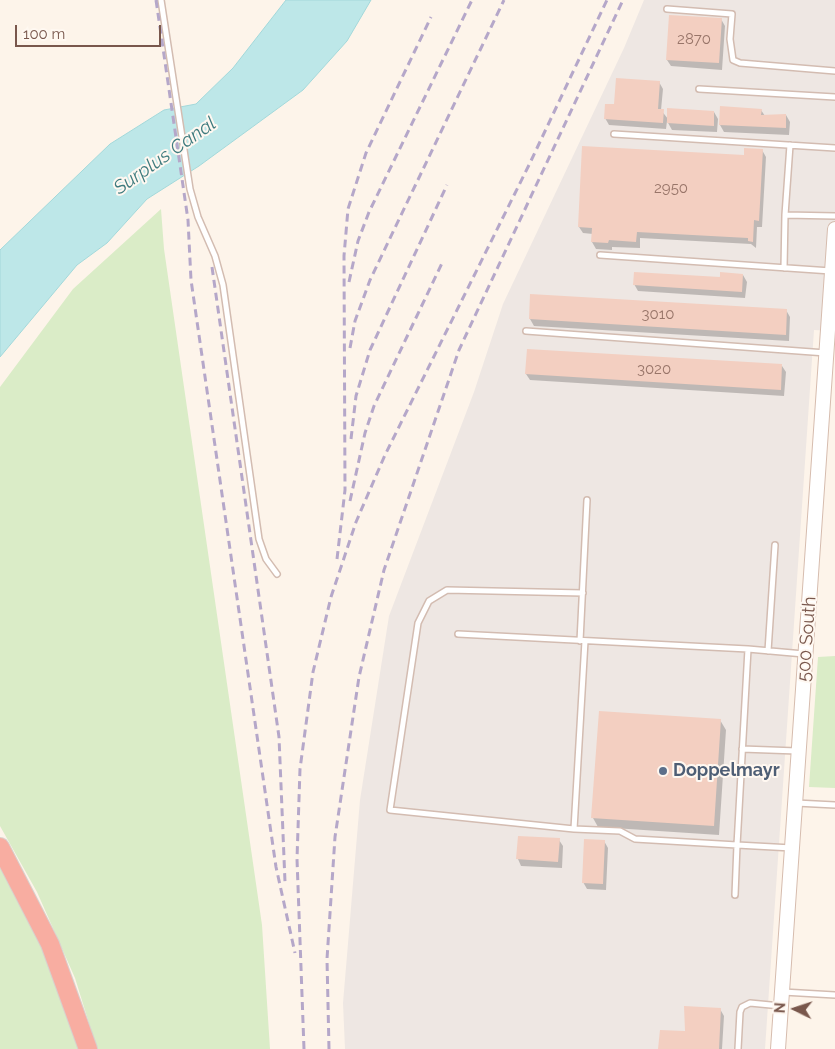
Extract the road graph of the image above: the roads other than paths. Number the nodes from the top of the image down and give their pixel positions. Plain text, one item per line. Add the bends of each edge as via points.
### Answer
1 (161, 0) edge
2 (667, 9) dead end
3 (835, 71) edge
4 (699, 89) dead end
5 (835, 97) edge
6 (614, 134) dead end
7 (790, 145) junction
8 (835, 148) edge
9 (785, 215) junction
10 (835, 216) edge
11 (835, 229) edge
12 (600, 255) dead end
13 (784, 268) junction
14 (832, 271) junction
15 (526, 331) dead end
16 (826, 353) junction
17 (588, 500) dead end
18 (775, 544) dead end
19 (277, 574) dead end
20 (583, 593) junction
21 (458, 634) dead end
22 (583, 641) junction
23 (748, 649) junction
24 (768, 651) junction
25 (806, 654) junction
26 (742, 748) junction
27 (799, 751) junction
28 (795, 803) junction
29 (835, 805) edge
30 (574, 828) junction
31 (737, 845) junction
32 (0, 847) edge
33 (792, 848) junction
34 (735, 895) dead end
35 (835, 995) edge
36 (782, 999) junction
37 (88, 1049) edge
38 (738, 1049) edge
39 (778, 1049) edge

1 - 19 lane via 187,173 198,217 224,285 259,539 266,559
2 - 3 lane via 732,14 730,39 733,60 740,63
4 - 5 lane
6 - 7 lane
7 - 8 lane
7 - 9 lane
9 - 10 lane
9 - 13 lane
11 - 14 street, 500 South
12 - 13 lane
13 - 14 lane
14 - 16 street, 500 South
15 - 16 lane
16 - 25 street, 500 South
17 - 20 lane
18 - 24 lane
20 - 22 lane
20 - 30 lane via 447,590 429,600 418,623 390,810
21 - 22 lane
22 - 23 lane
22 - 30 lane
23 - 24 lane
23 - 26 lane
24 - 25 lane
25 - 27 street, 500 South
26 - 27 lane
26 - 31 lane
27 - 28 street, 500 South
28 - 29 lane
28 - 33 street, 500 South
30 - 31 lane via 620,831 635,838
31 - 33 lane
31 - 34 lane
32 - 37 highway via 50,944
33 - 36 street, 500 South
35 - 36 lane
36 - 38 lane via 742,1007
36 - 39 street, 500 South

